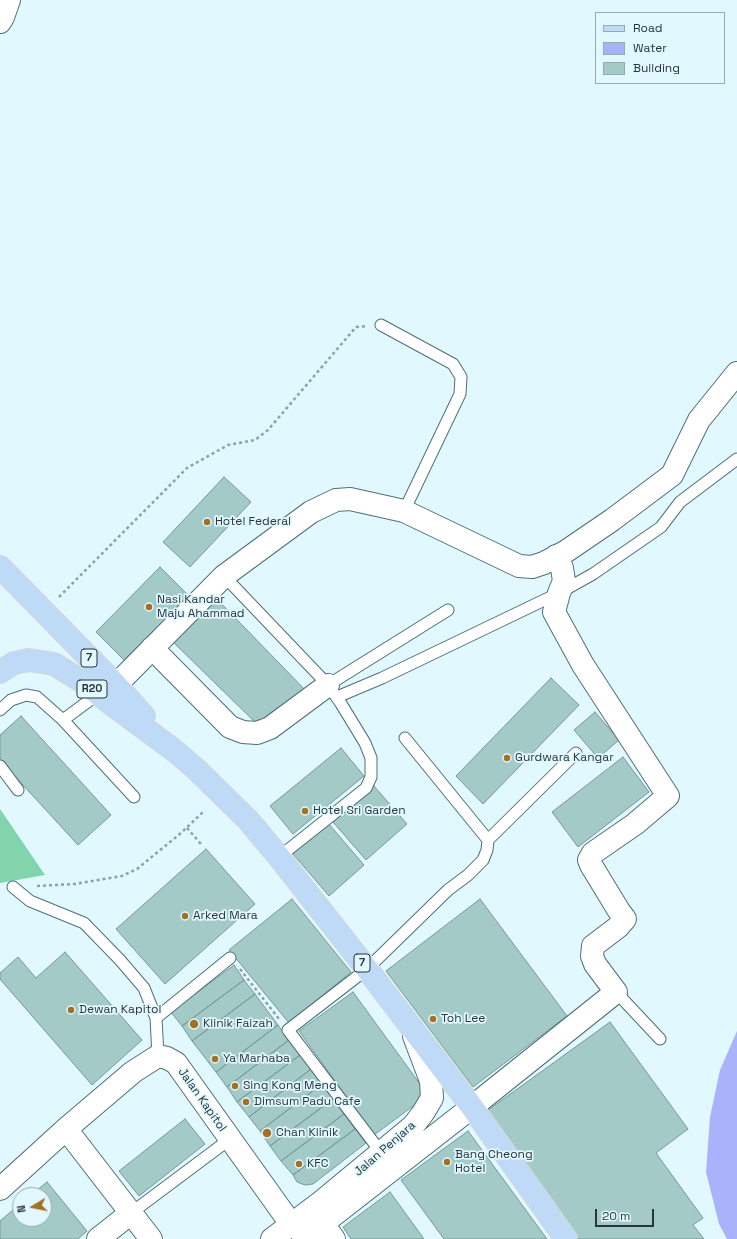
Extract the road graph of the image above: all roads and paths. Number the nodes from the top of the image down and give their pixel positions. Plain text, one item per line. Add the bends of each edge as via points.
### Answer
1 (9, 0) edge
2 (0, 22) edge
3 (381, 325) joint
4 (737, 373) edge
5 (737, 459) edge
6 (404, 511) junction
7 (556, 556) junction
8 (0, 567) edge
9 (224, 576) junction
10 (559, 593) junction
11 (448, 610) dead end
12 (45, 612) junction
13 (152, 648) junction
14 (0, 672) edge
15 (107, 690) junction
16 (335, 695) junction
17 (0, 710) edge
18 (63, 720) junction
19 (405, 738) dead end
20 (175, 752) joint
21 (576, 753) dead end
22 (0, 766) edge
23 (18, 790) dead end
24 (134, 798) dead end
25 (203, 812) dead end
26 (187, 828) junction
27 (488, 840) junction
28 (201, 844) dead end
29 (279, 857) junction
30 (13, 887) joint
31 (230, 958) joint
32 (367, 969) junction
33 (616, 992) junction
34 (156, 1018) junction
35 (411, 1027) junction
36 (288, 1030) junction
37 (660, 1039) dead end
38 (158, 1056) junction
39 (472, 1107) junction
40 (66, 1129) junction
41 (230, 1139) junction
42 (374, 1143) dead end
43 (0, 1189) edge
44 (131, 1213) junction
45 (328, 1231) edge
46 (297, 1232) edge
47 (98, 1239) edge
48 (151, 1239) edge
49 (272, 1239) edge
50 (566, 1239) edge

1 - 2 street
3 - 6 lane via 453,364 461,377 460,394
3 - 12 path via 356,327 268,430 255,440 228,445 187,468
4 - 7 street via 699,420 672,475 612,520
5 - 10 lane via 680,502 661,527 593,574
6 - 7 street via 519,566 532,567
6 - 9 street via 350,499 336,500 311,512
7 - 10 street via 562,568 564,581
8 - 12 main road, 7
9 - 13 street
9 - 16 lane
10 - 16 lane via 382,678
10 - 33 street via 554,612 584,665 668,796 635,824 593,853 589,860 625,919 593,946 592,956 595,964
11 - 16 lane
12 - 15 main road, 7
13 - 15 street
13 - 16 street via 230,727 243,732 257,733 270,728
14 - 15 main road, R20 via 14,663 29,660 54,664 83,682
15 - 18 lane
15 - 20 main road, R20
16 - 29 lane via 365,743 371,758 371,777 366,788
17 - 18 lane via 11,700 26,695 37,697
18 - 24 lane
19 - 27 lane
20 - 29 main road, 7 via 197,770 248,821
21 - 27 lane
22 - 23 lane
25 - 26 path
26 - 28 path
26 - 30 path via 137,869 122,876 75,884
27 - 32 lane via 483,860 448,890
29 - 32 main road, 7
30 - 34 lane via 30,901 84,923 144,988
31 - 34 lane
31 - 36 path
32 - 35 main road, 7
32 - 36 lane
33 - 37 lane
33 - 39 street, Jalan Penjara
34 - 38 lane
35 - 39 main road, 7
35 - 46 street, Jalan Penjara via 431,1081 432,1098 424,1113 413,1126 321,1202
36 - 42 lane
38 - 40 street via 133,1072
38 - 41 street, Jalan Kapitol via 176,1063
39 - 45 street, Jalan Penjara
39 - 50 main road, 7
40 - 43 street
40 - 44 street
41 - 44 lane
41 - 46 street, Jalan Kapitol
44 - 47 street
44 - 48 street
45 - 46 street, Jalan Penjara
46 - 49 street, Jalan Penjara

